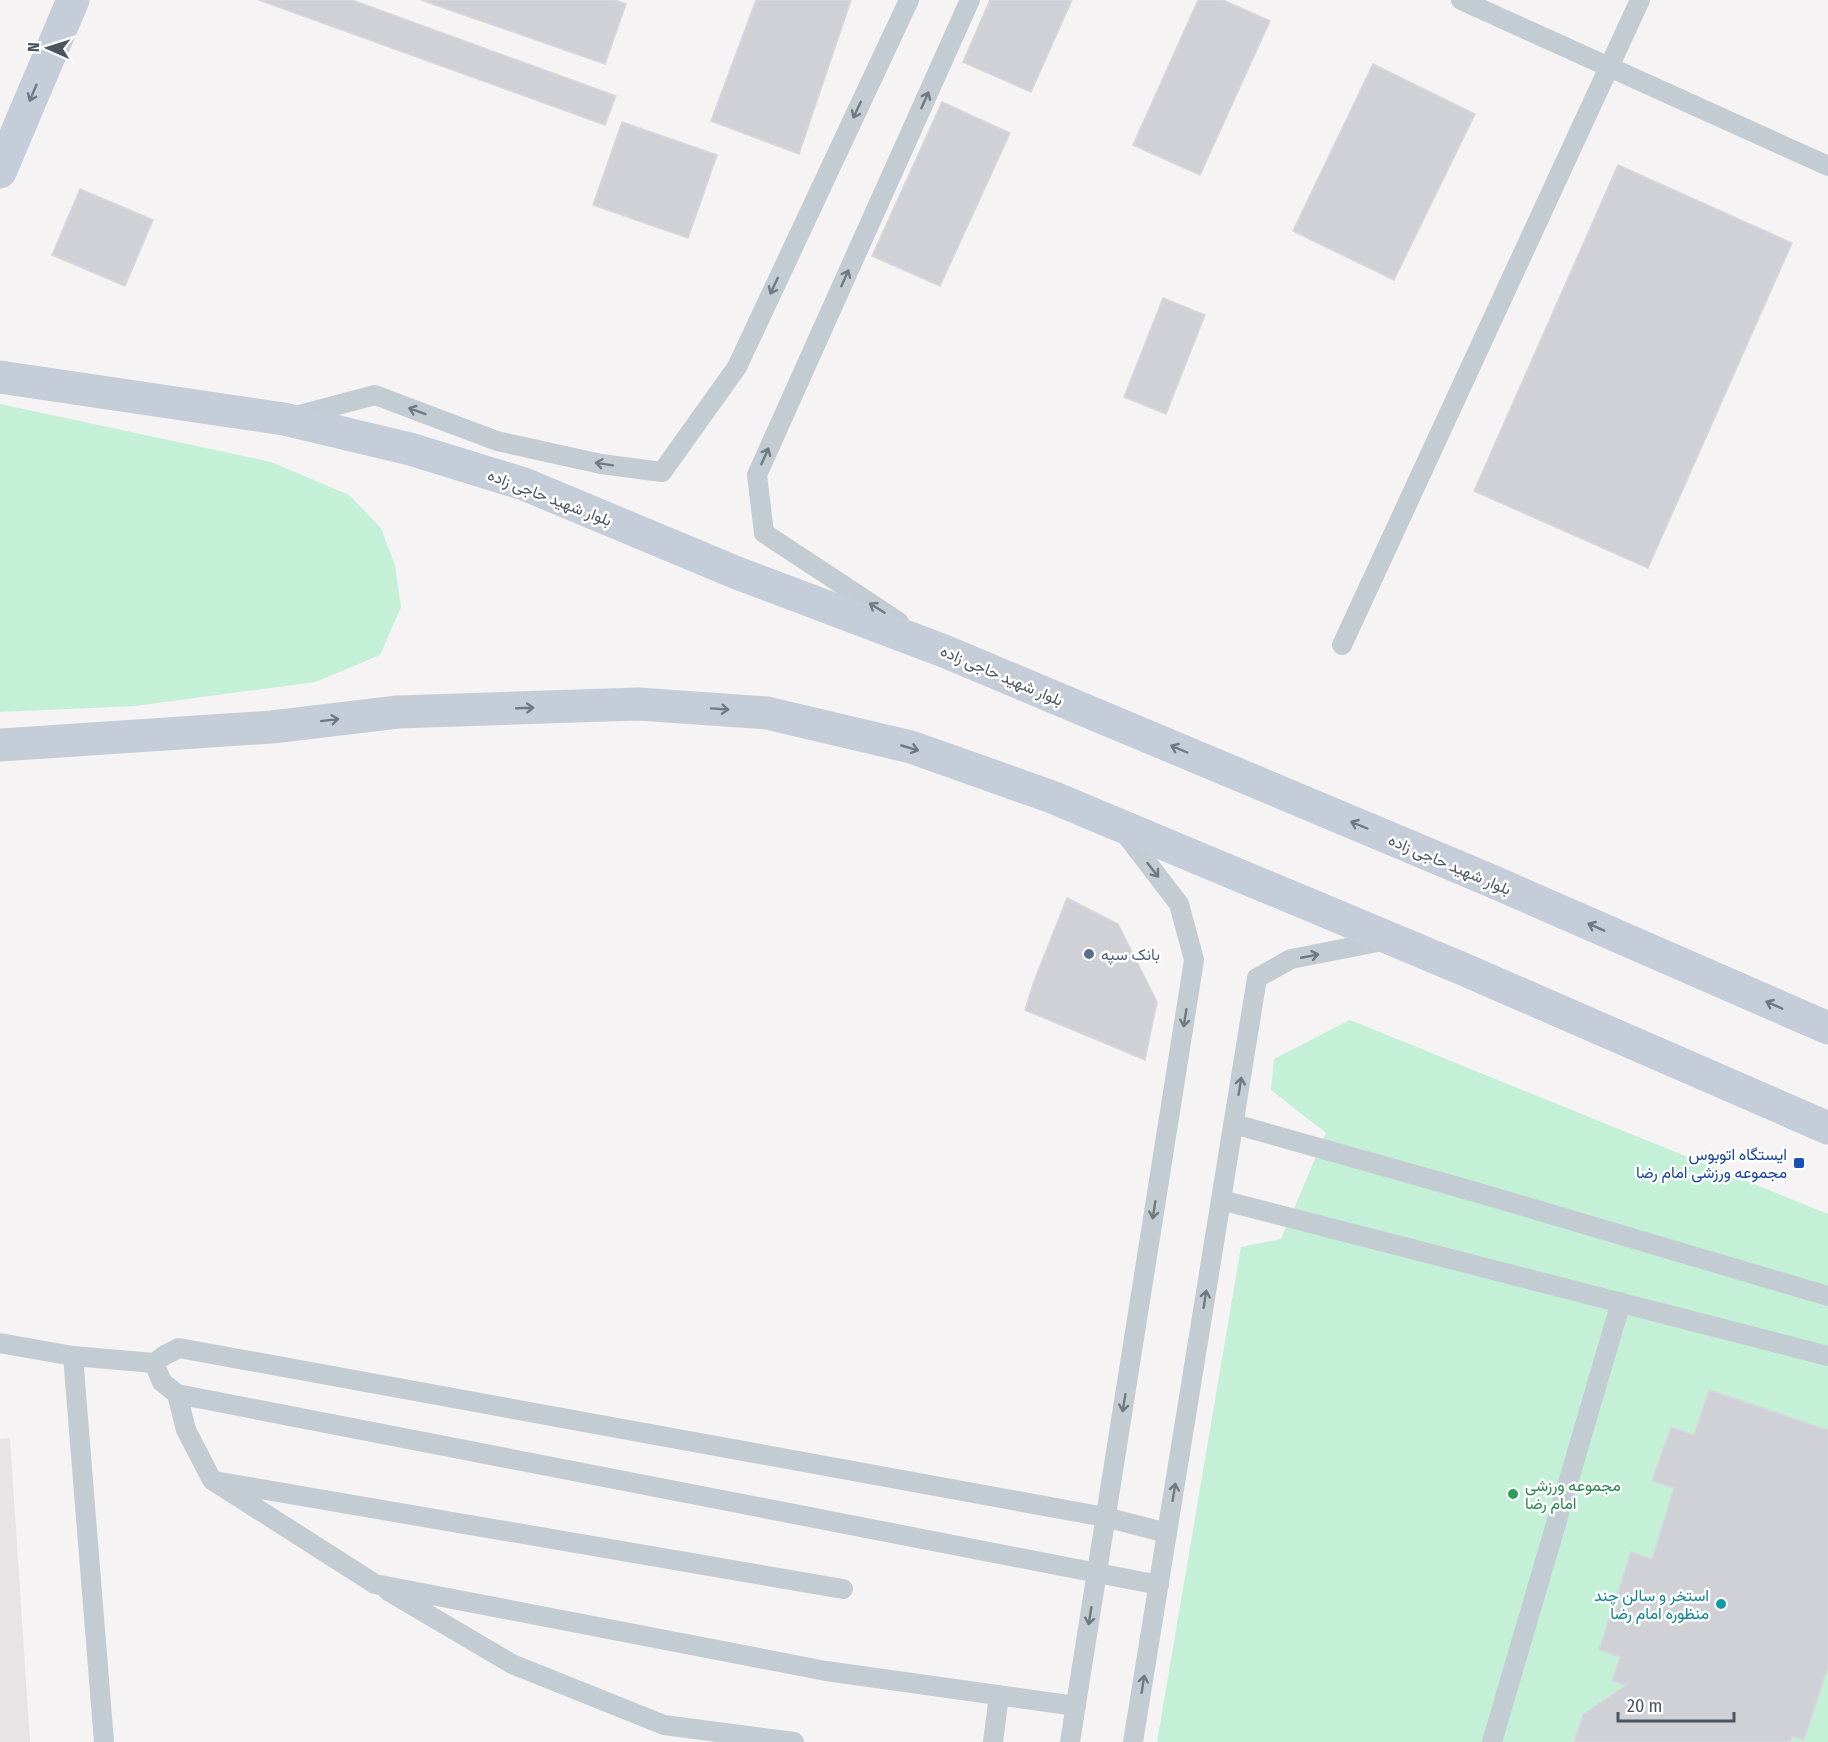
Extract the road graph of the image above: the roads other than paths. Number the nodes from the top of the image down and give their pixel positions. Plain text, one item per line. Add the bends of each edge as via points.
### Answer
1 (73, 0) edge
2 (909, 0) edge
3 (970, 0) edge
4 (1461, 0) edge
5 (1640, 0) edge
6 (1609, 67) junction
7 (1828, 166) edge
8 (0, 172) edge
9 (0, 377) edge
10 (284, 419) junction
11 (1342, 645) dead end
12 (944, 651) junction
13 (0, 745) edge
14 (1117, 824) junction
15 (1393, 939) junction
16 (1828, 1028) edge
17 (1234, 1124) junction
18 (1828, 1128) edge
19 (1221, 1200) junction
20 (1828, 1296) edge
21 (1621, 1302) junction
22 (0, 1343) edge
23 (73, 1356) junction
24 (1828, 1356) edge
25 (154, 1363) junction
26 (177, 1394) junction
27 (212, 1480) junction
28 (1105, 1518) junction
29 (1167, 1533) junction
30 (1097, 1573) junction
31 (375, 1584) junction
32 (1158, 1586) junction
33 (843, 1589) dead end
34 (999, 1695) junction
35 (1076, 1706) junction
36 (104, 1742) edge
37 (794, 1742) edge
38 (993, 1742) edge
39 (1070, 1742) edge
40 (1133, 1742) edge
41 (1492, 1742) edge

1 -> 8 main road
2 -> 10 lane via 736,366 662,472 601,465 497,441 375,395
12 -> 3 lane via 764,533 757,475
4 - 6 lane
5 - 6 lane
6 - 7 lane
6 - 11 lane
9 - 10 main road, بلوار شهید حاجی زاده
10 - 12 main road, بلوار شهید حاجی زاده via 410,449 524,484 737,573
16 -> 12 main road, بلوار شهید حاجی زاده via 1487,879
13 -> 14 main road via 272,727 398,712 638,704 767,713 910,747
14 - 15 main road
14 -> 28 lane via 1179,904 1194,960
17 -> 15 lane via 1257,978 1291,959
15 - 18 main road
17 - 19 lane
17 - 20 lane
19 - 21 lane
29 -> 19 lane
21 - 24 lane
21 - 41 lane
22 - 23 lane
23 - 25 lane
23 - 36 lane
25 - 26 lane via 162,1382
25 - 28 lane via 179,1348
26 - 27 lane via 186,1430
26 - 30 lane
27 - 31 lane
27 - 33 lane
28 - 29 lane
28 - 30 lane
29 - 32 lane
30 - 32 lane
30 -> 35 lane
31 - 34 lane via 826,1671
31 - 37 lane via 512,1664 664,1725
40 -> 32 lane
34 - 35 lane
34 - 38 lane
35 - 39 lane

